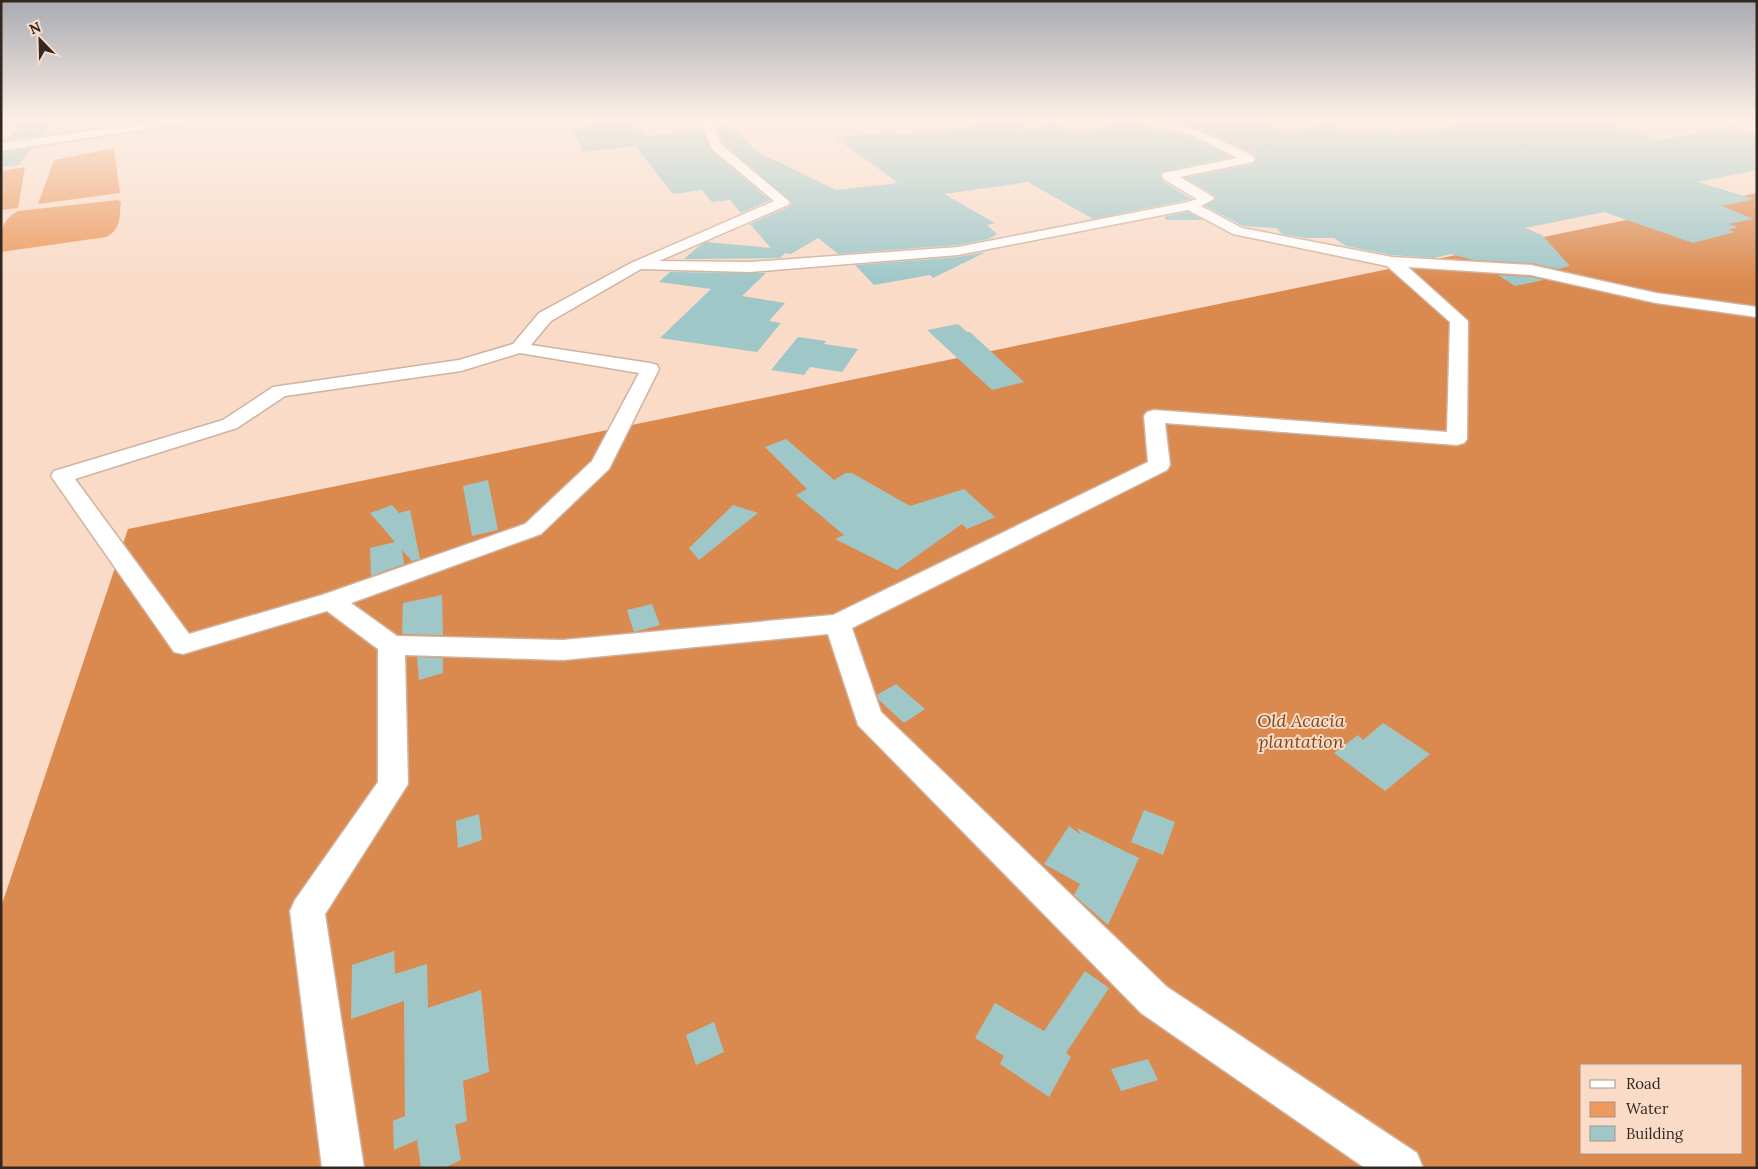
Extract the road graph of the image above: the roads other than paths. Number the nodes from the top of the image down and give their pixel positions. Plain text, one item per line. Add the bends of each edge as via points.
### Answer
1 (748, 173) edge
2 (1184, 173) edge
3 (1190, 206) junction
4 (1392, 262) junction
5 (636, 266) junction
6 (1757, 312) edge
7 (519, 348) junction
8 (331, 601) junction
9 (838, 624) junction
10 (391, 645) junction
11 (343, 1168) edge
12 (1402, 1168) edge

1 - 5 street via 783,202
2 - 3 street via 1168,176 1207,199
3 - 4 street via 1238,231
3 - 5 street via 958,251 750,267
4 - 6 street via 1531,270 1656,298
4 - 9 street via 1458,320 1458,439 1154,416 1159,465
5 - 7 street via 545,317
7 - 8 street via 650,369 601,464 533,529
7 - 8 street via 461,365 280,391 230,424 62,476 183,645
8 - 10 street
9 - 10 street via 563,650
9 - 12 street via 868,717 1154,1000
10 - 11 street via 393,784 307,910

